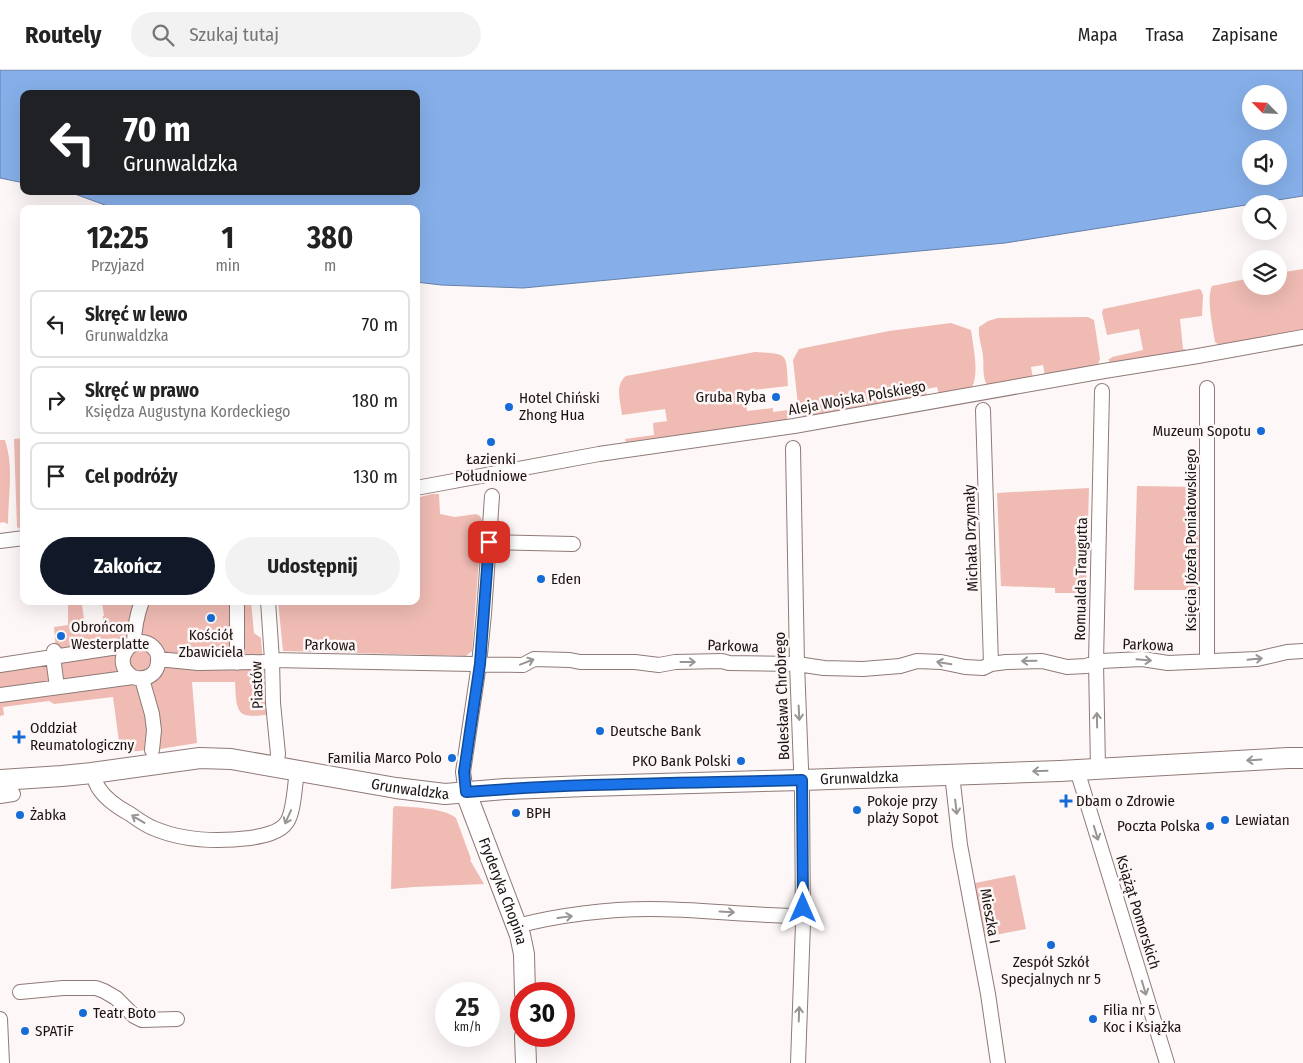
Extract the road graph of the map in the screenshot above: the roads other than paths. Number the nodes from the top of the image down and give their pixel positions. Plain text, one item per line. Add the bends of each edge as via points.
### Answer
1 (1303, 337) edge
2 (1207, 388) dead end
3 (1102, 391) dead end
4 (983, 410) dead end
5 (793, 448) dead end
6 (420, 487) edge
7 (492, 496) dead end
8 (20, 538) edge
9 (0, 541) edge
10 (489, 542) junction
11 (573, 544) dead end
12 (140, 605) edge
13 (237, 605) edge
14 (268, 605) edge
15 (126, 643) junction
16 (1303, 651) edge
17 (53, 654) junction
18 (158, 659) junction
19 (272, 660) junction
20 (1207, 661) junction
21 (1096, 662) junction
22 (237, 663) junction
23 (480, 664) junction
24 (797, 664) junction
25 (991, 664) junction
26 (0, 665) edge
27 (138, 678) junction
28 (58, 687) junction
29 (0, 694) edge
30 (152, 750) dead end
31 (1303, 758) edge
32 (276, 767) junction
33 (1098, 768) junction
34 (297, 770) junction
35 (1077, 770) junction
36 (92, 773) junction
37 (952, 774) junction
38 (802, 780) junction
39 (4, 790) edge
40 (466, 792) junction
41 (803, 916) junction
42 (517, 926) junction
43 (524, 982) edge
44 (20, 992) dead end
45 (0, 1019) edge
46 (177, 1019) dead end
47 (0, 1028) edge
48 (525, 1047) edge
49 (2, 1063) edge
50 (526, 1063) edge
51 (798, 1063) edge
52 (998, 1063) edge
53 (1167, 1063) edge

1 - 6 street, Aleja Wojska Polskiego via 794,426 599,454
2 - 20 street, Księcia Józefa Poniatowskiego
3 - 21 street, Romualda Traugutta
4 - 25 street, Michała Drzymały
5 - 24 street, Bolesława Chrobrego
7 - 10 street
8 - 9 street
10 - 11 street
10 - 23 street
12 - 15 street via 134,632
13 - 22 street
14 - 19 street, Piastów
15 - 17 street
15 - 18 street via 150,645
15 - 27 street via 122,660 126,672
20 -> 16 street, Parkowa via 1257,659
17 - 26 street
17 - 28 street
18 - 22 street, Parkowa
18 - 27 street via 158,667 150,676
19 - 22 street, Parkowa
19 - 23 street, Parkowa
19 - 32 street, Piastów
21 -> 20 street, Parkowa via 1142,659 1168,663
21 -> 25 street, Parkowa via 1086,666 1042,661
33 -> 21 street, Romualda Traugutta
23 -> 24 street, Parkowa via 523,665 534,658 659,666 675,662 722,661
23 - 40 street via 464,772
25 -> 24 street, Parkowa via 983,668 917,661 863,669
24 -> 38 street, Bolesława Chrobrego
27 - 28 street
27 - 30 street via 152,714
28 - 29 street
31 -> 33 street, Grunwaldzka
32 - 34 street, Grunwaldzka
32 - 36 street, Grunwaldzka via 205,758
33 - 35 street, Grunwaldzka
34 -> 36 street via 286,824 274,832 258,836 211,841 151,828 103,794
34 - 40 street, Grunwaldzka via 433,793
35 -> 37 street, Grunwaldzka
35 -> 53 street, Książąt Pomorskich
36 - 39 street, Grunwaldzka
37 - 38 street, Grunwaldzka
37 -> 52 street, Mieszka I via 959,839
38 - 40 street, Grunwaldzka
38 - 41 street, Bolesława Chrobrego
40 - 42 street, Fryderyka Chopina
42 -> 41 street via 609,910
51 -> 41 street, Bolesława Chrobrego
42 - 43 street, Fryderyka Chopina via 524,954
44 - 46 street via 96,988 116,998 142,1020
45 - 47 street
47 - 49 street
48 - 50 street

